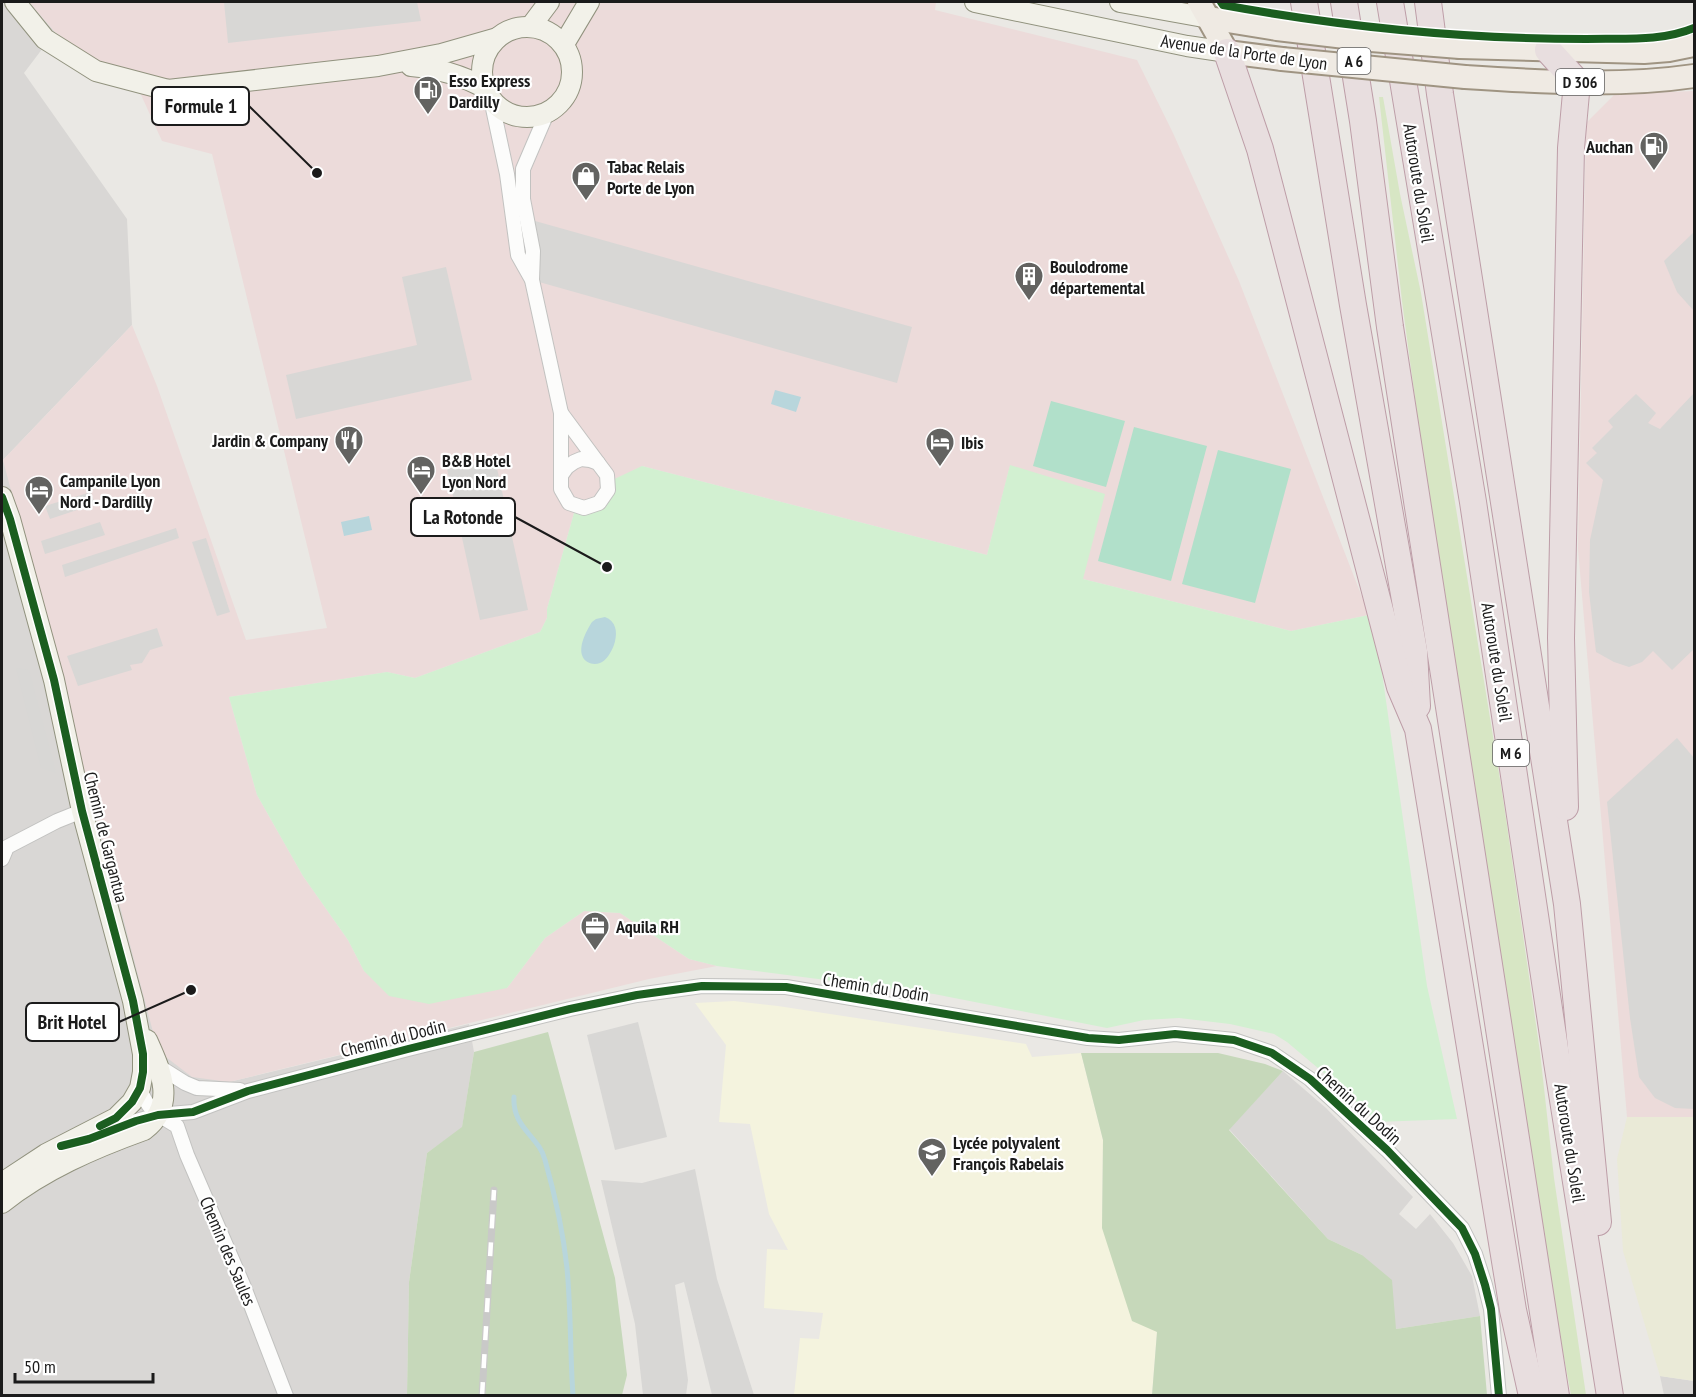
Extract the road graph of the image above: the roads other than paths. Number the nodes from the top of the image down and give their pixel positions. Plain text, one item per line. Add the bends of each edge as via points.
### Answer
1 (15, 2) edge
2 (549, 2) edge
3 (589, 2) edge
4 (975, 2) edge
5 (1120, 2) edge
6 (1304, 2) edge
7 (1344, 2) edge
8 (1390, 2) edge
9 (1428, 2) edge
10 (1204, 10) edge
11 (531, 26) junction
12 (497, 38) junction
13 (564, 44) junction
14 (1695, 45) edge
15 (1548, 50) junction
16 (1227, 52) junction
17 (378, 66) junction
18 (1695, 75) edge
19 (1577, 82) junction
20 (488, 93) junction
21 (1407, 111) joint
22 (547, 113) junction
23 (532, 280) junction
24 (561, 413) junction
25 (598, 463) junction
26 (562, 474) junction
27 (2, 497) edge
28 (1418, 729) junction
29 (82, 811) junction
30 (2, 859) edge
31 (1567, 904) junction
32 (137, 1022) junction
33 (158, 1066) junction
34 (140, 1088) junction
35 (248, 1090) junction
36 (158, 1116) junction
37 (61, 1146) junction
38 (2, 1183) edge
39 (2, 1203) edge
40 (286, 1395) edge
41 (1500, 1395) edge
42 (1532, 1395) edge
43 (1556, 1395) edge
44 (1610, 1395) edge
45 (1616, 1395) edge

1 - 17 street via 45,39 96,71 168,90
2 - 11 street
3 - 13 street
4 - 16 street, Avenue de la Porte de Lyon
5 - 10 street, Avenue de la Porte de Lyon
6 - 28 highway via 1414,651
7 - 43 highway, A 6 via 1390,327
8 - 21 highway, Autoroute du Soleil / A 6
9 - 31 highway
10 - 15 main road, Avenue de la Porte de Lyon / D 306, bridge via 1277,29 1371,40
10 - 16 main road
11 - 12 street via 519,27
11 - 13 street via 554,35
12 - 17 street
12 - 20 street via 483,61
13 - 22 street via 573,68 572,82 562,102
14 - 15 main road, Avenue de la Porte de Lyon / D 306 via 1644,52
15 - 19 highway
16 - 19 main road, Avenue de la Porte de Lyon / D 306, bridge via 1465,77
16 - 28 highway via 1260,149 1400,687
17 - 20 street via 414,66 458,74
18 - 19 main road, Avenue de la Porte de Lyon / D 306 via 1654,82
19 - 31 highway via 1571,148 1561,638
20 - 22 street via 502,110 516,116
20 - 23 street via 507,174 518,255
21 - 44 highway, Autoroute du Soleil / M 6 via 1473,502
22 - 23 street via 523,169 523,199 534,251
23 - 24 street
24 - 25 street
24 - 26 street
25 - 26 street via 581,459
25 - 26 street via 607,475 608,490 592,506 576,506 564,497
27 - 29 street, Chemin de Gargantua via 54,680
28 - 42 highway via 1514,1310
29 - 30 street via 7,847
29 - 32 street, Chemin de Gargantua
31 - 45 highway
32 - 33 street
32 - 34 street, Chemin de Gargantua via 143,1054
33 - 35 street, Chemin du Dodin via 197,1088
33 - 36 street via 164,1097
34 - 36 street, Chemin des Saules via 147,1105
34 - 37 street via 116,1118
35 - 36 street, Chemin du Dodin via 193,1112
35 - 41 street, Chemin du Dodin via 545,1015 702,986 786,987 1088,1038 1119,1040 1175,1034 1234,1040 1272,1053 1310,1079 1387,1150 1462,1228 1475,1254 1491,1310
36 - 37 street, Chemin du Dodin
36 - 39 street via 144,1130 100,1146 53,1170
36 - 40 street, Chemin des Saules via 177,1126
37 - 38 street

